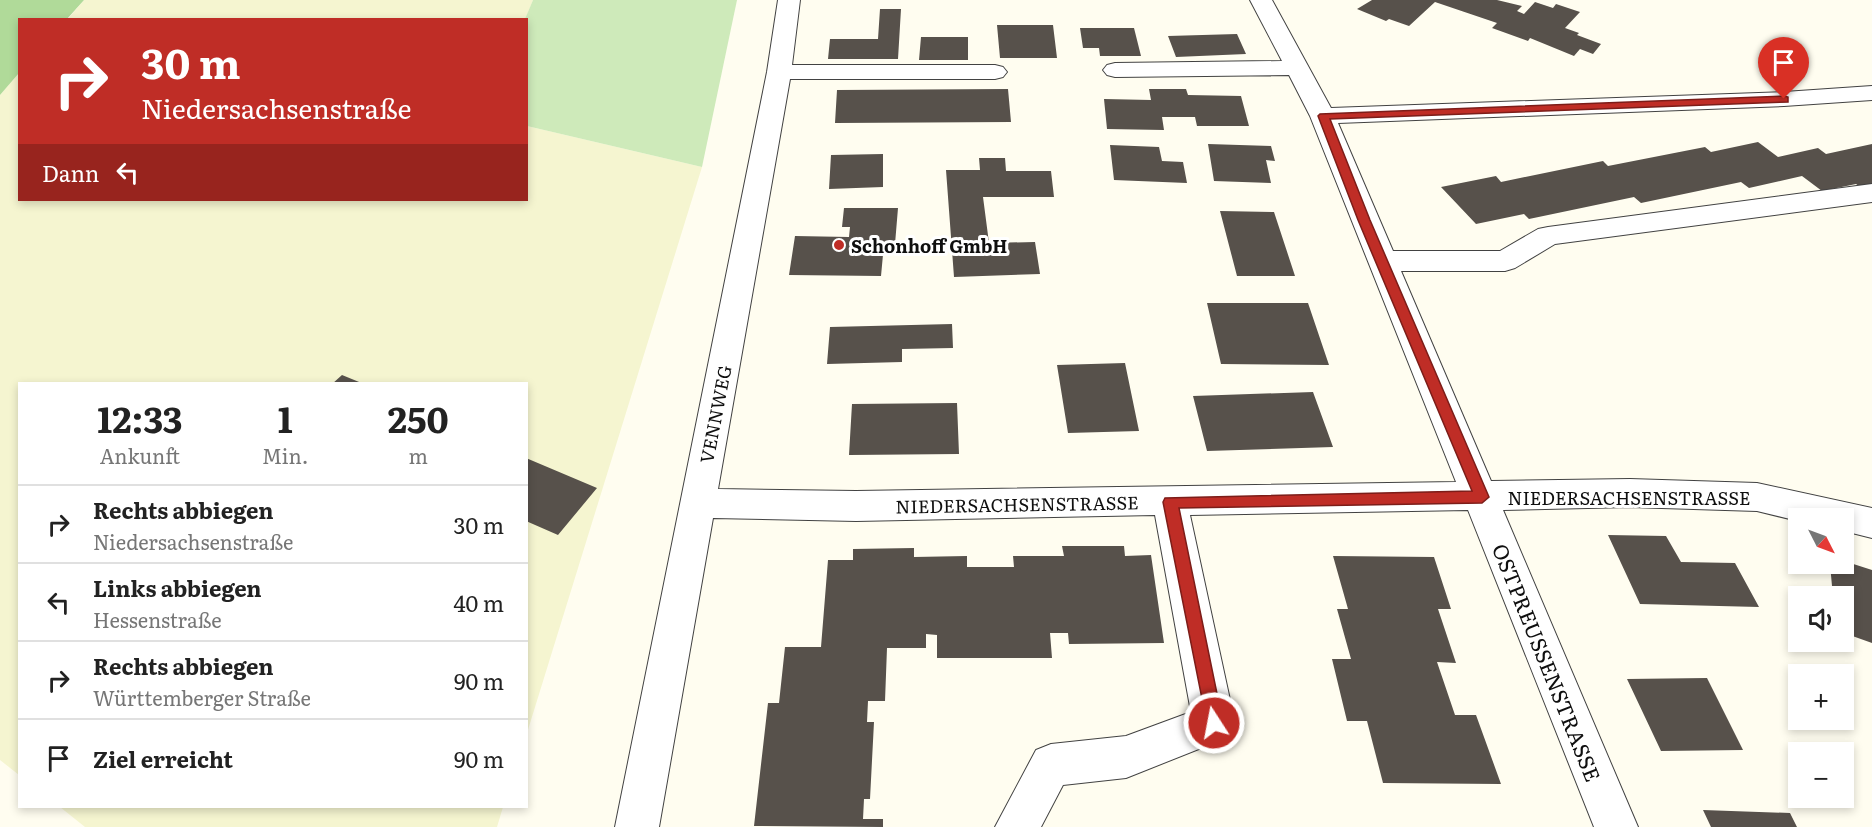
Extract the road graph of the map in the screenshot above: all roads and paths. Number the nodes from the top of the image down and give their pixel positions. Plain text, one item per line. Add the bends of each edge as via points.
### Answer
1 (789, 0) edge
2 (1261, 0) edge
3 (1298, 68) junction
4 (1115, 70) dead end
5 (779, 72) junction
6 (995, 72) dead end
7 (1872, 93) edge
8 (1323, 116) junction
9 (1872, 193) edge
10 (1381, 261) junction
11 (1482, 497) junction
12 (1170, 502) junction
13 (699, 503) junction
14 (1872, 524) edge
15 (637, 827) edge
16 (1017, 827) edge
17 (1616, 827) edge

1 - 5 street, VENNWEG
2 - 3 street, OSTPREUSSENSTRASSE
3 - 4 street
3 - 8 street, OSTPREUSSENSTRASSE
5 - 6 street
5 - 13 street, VENNWEG
7 - 8 street
8 - 10 street, OSTPREUSSENSTRASSE
9 - 10 street via 1548,236 1505,261
10 - 11 street, OSTPREUSSENSTRASSE
11 - 12 street, NIEDERSACHSENSTRASSE
11 - 14 street, NIEDERSACHSENSTRASSE via 1630,493 1757,497
11 - 17 street, OSTPREUSSENSTRASSE
12 - 13 street, NIEDERSACHSENSTRASSE via 856,506
12 - 16 street via 1214,723 1126,757 1051,765
13 - 15 street, VENNWEG

